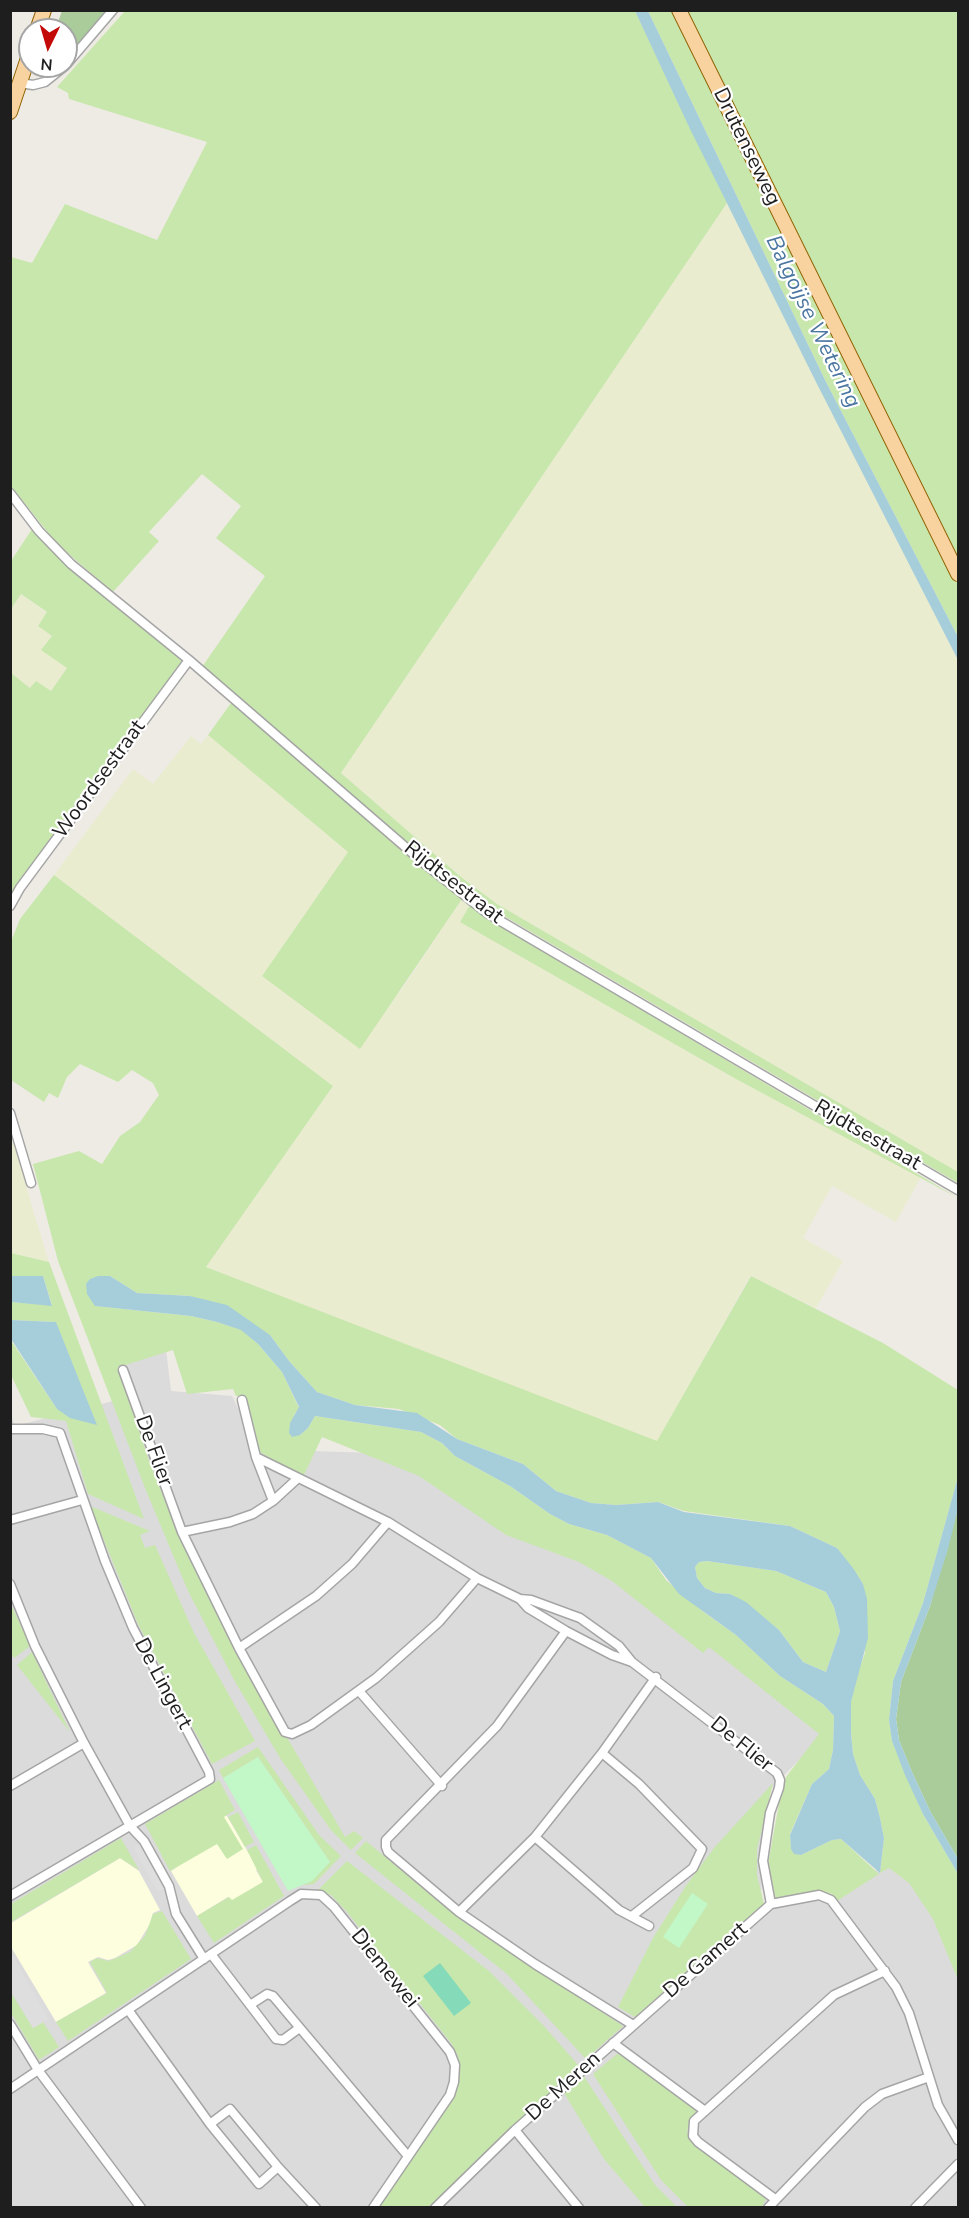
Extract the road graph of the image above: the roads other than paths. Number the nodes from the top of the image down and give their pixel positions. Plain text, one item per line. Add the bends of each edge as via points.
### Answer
1 (113, 10) edge
2 (679, 10) edge
3 (78, 50) edge
4 (22, 78) edge
5 (50, 78) edge
6 (20, 83) junction
7 (10, 112) edge
8 (10, 493) edge
9 (958, 574) edge
10 (189, 660) junction
11 (11, 902) edge
12 (10, 1113) edge
13 (31, 1183) dead end
14 (958, 1190) edge
15 (123, 1370) dead end
16 (242, 1400) dead end
17 (10, 1429) edge
18 (256, 1457) junction
19 (297, 1479) junction
20 (82, 1500) junction
21 (273, 1501) junction
22 (10, 1520) edge
23 (388, 1522) junction
24 (182, 1532) junction
25 (477, 1578) junction
26 (10, 1584) edge
27 (520, 1599) junction
28 (566, 1631) junction
29 (239, 1648) junction
30 (632, 1662) junction
31 (656, 1677) junction
32 (359, 1691) junction
33 (84, 1743) junction
34 (602, 1753) junction
35 (10, 1786) edge
36 (442, 1786) junction
37 (130, 1826) junction
38 (535, 1837) junction
39 (10, 1896) edge
40 (771, 1904) junction
41 (459, 1912) junction
42 (632, 1916) junction
43 (649, 1926) dead end
44 (208, 1957) junction
45 (885, 1971) junction
46 (250, 2005) junction
47 (129, 2011) junction
48 (10, 2024) edge
49 (633, 2025) junction
50 (298, 2028) junction
51 (613, 2043) junction
52 (38, 2070) junction
53 (929, 2077) junction
54 (10, 2089) edge
55 (705, 2111) junction
56 (210, 2124) junction
57 (515, 2130) junction
58 (958, 2140) edge
59 (407, 2155) junction
60 (958, 2164) edge
61 (278, 2167) junction
62 (775, 2199) junction
63 (141, 2208) edge
64 (316, 2208) edge
65 (373, 2208) edge
66 (435, 2208) edge
67 (579, 2208) edge
68 (768, 2208) edge
69 (915, 2208) edge

1 - 3 street
2 - 9 main road, Drutenseweg
4 - 6 main road
5 - 6 street via 33,85
6 - 7 main road
8 - 10 street, Rijdtsestraat via 71,564
10 - 11 street, Woordsestraat
10 - 14 street, Rijdtsestraat via 487,914
12 - 13 street
15 - 24 street, De Flier
16 - 18 street
17 - 20 street, De Lingert via 60,1433
18 - 19 street, De Flier
18 - 21 street
19 - 21 street
19 - 23 street, De Flier
20 - 22 street
20 - 37 street, De Lingert via 133,1628 210,1779
21 - 24 street via 231,1522
23 - 25 street, De Flier
23 - 29 street via 352,1564 316,1596
24 - 29 street, De Flier
25 - 27 street, De Flier
25 - 32 street, De Flier via 439,1622
26 - 33 street via 35,1646
27 - 28 street, De Flier
27 - 30 street, De Flier via 580,1618 619,1646
28 - 30 street, De Flier
28 - 36 street via 497,1726
29 - 32 street, De Flier via 285,1732 292,1734
30 - 31 street, De Flier
31 - 34 street
31 - 40 street, De Flier via 777,1773 779,1788 770,1813 763,1861
32 - 36 street
33 - 35 street
33 - 37 street
34 - 38 street
34 - 42 street via 639,1784 702,1850 693,1868
36 - 41 street via 386,1840 388,1852
37 - 39 street, De Lingert
37 - 44 street via 144,1841 169,1886 176,1914
38 - 41 street
38 - 42 street
40 - 45 street via 826,1896
40 - 49 street, De Gamert
41 - 49 street
42 - 43 street
44 - 46 street
44 - 47 street, Diemewei
44 - 59 street, Diemewei via 295,1897 321,1895 334,1907 450,2052 455,2065 450,2095
45 - 53 street via 909,2013
45 - 55 street via 834,1995
46 - 50 street via 267,1994 273,1996
46 - 50 street via 276,2039 283,2040
47 - 52 street, Diemewei
47 - 56 street
48 - 52 street
49 - 51 street, De Gamert
50 - 59 street
51 - 55 street
51 - 57 street, De Meren
52 - 54 street, Diemewei
52 - 63 street
53 - 58 street via 938,2105
53 - 62 street via 882,2094 865,2107
55 - 62 street via 694,2121 693,2136
56 - 61 street via 230,2109
56 - 61 street via 258,2184
57 - 66 street, De Meren
57 - 67 street, De Meren
59 - 65 street, Diemewei
60 - 69 street
61 - 64 street
62 - 68 street

